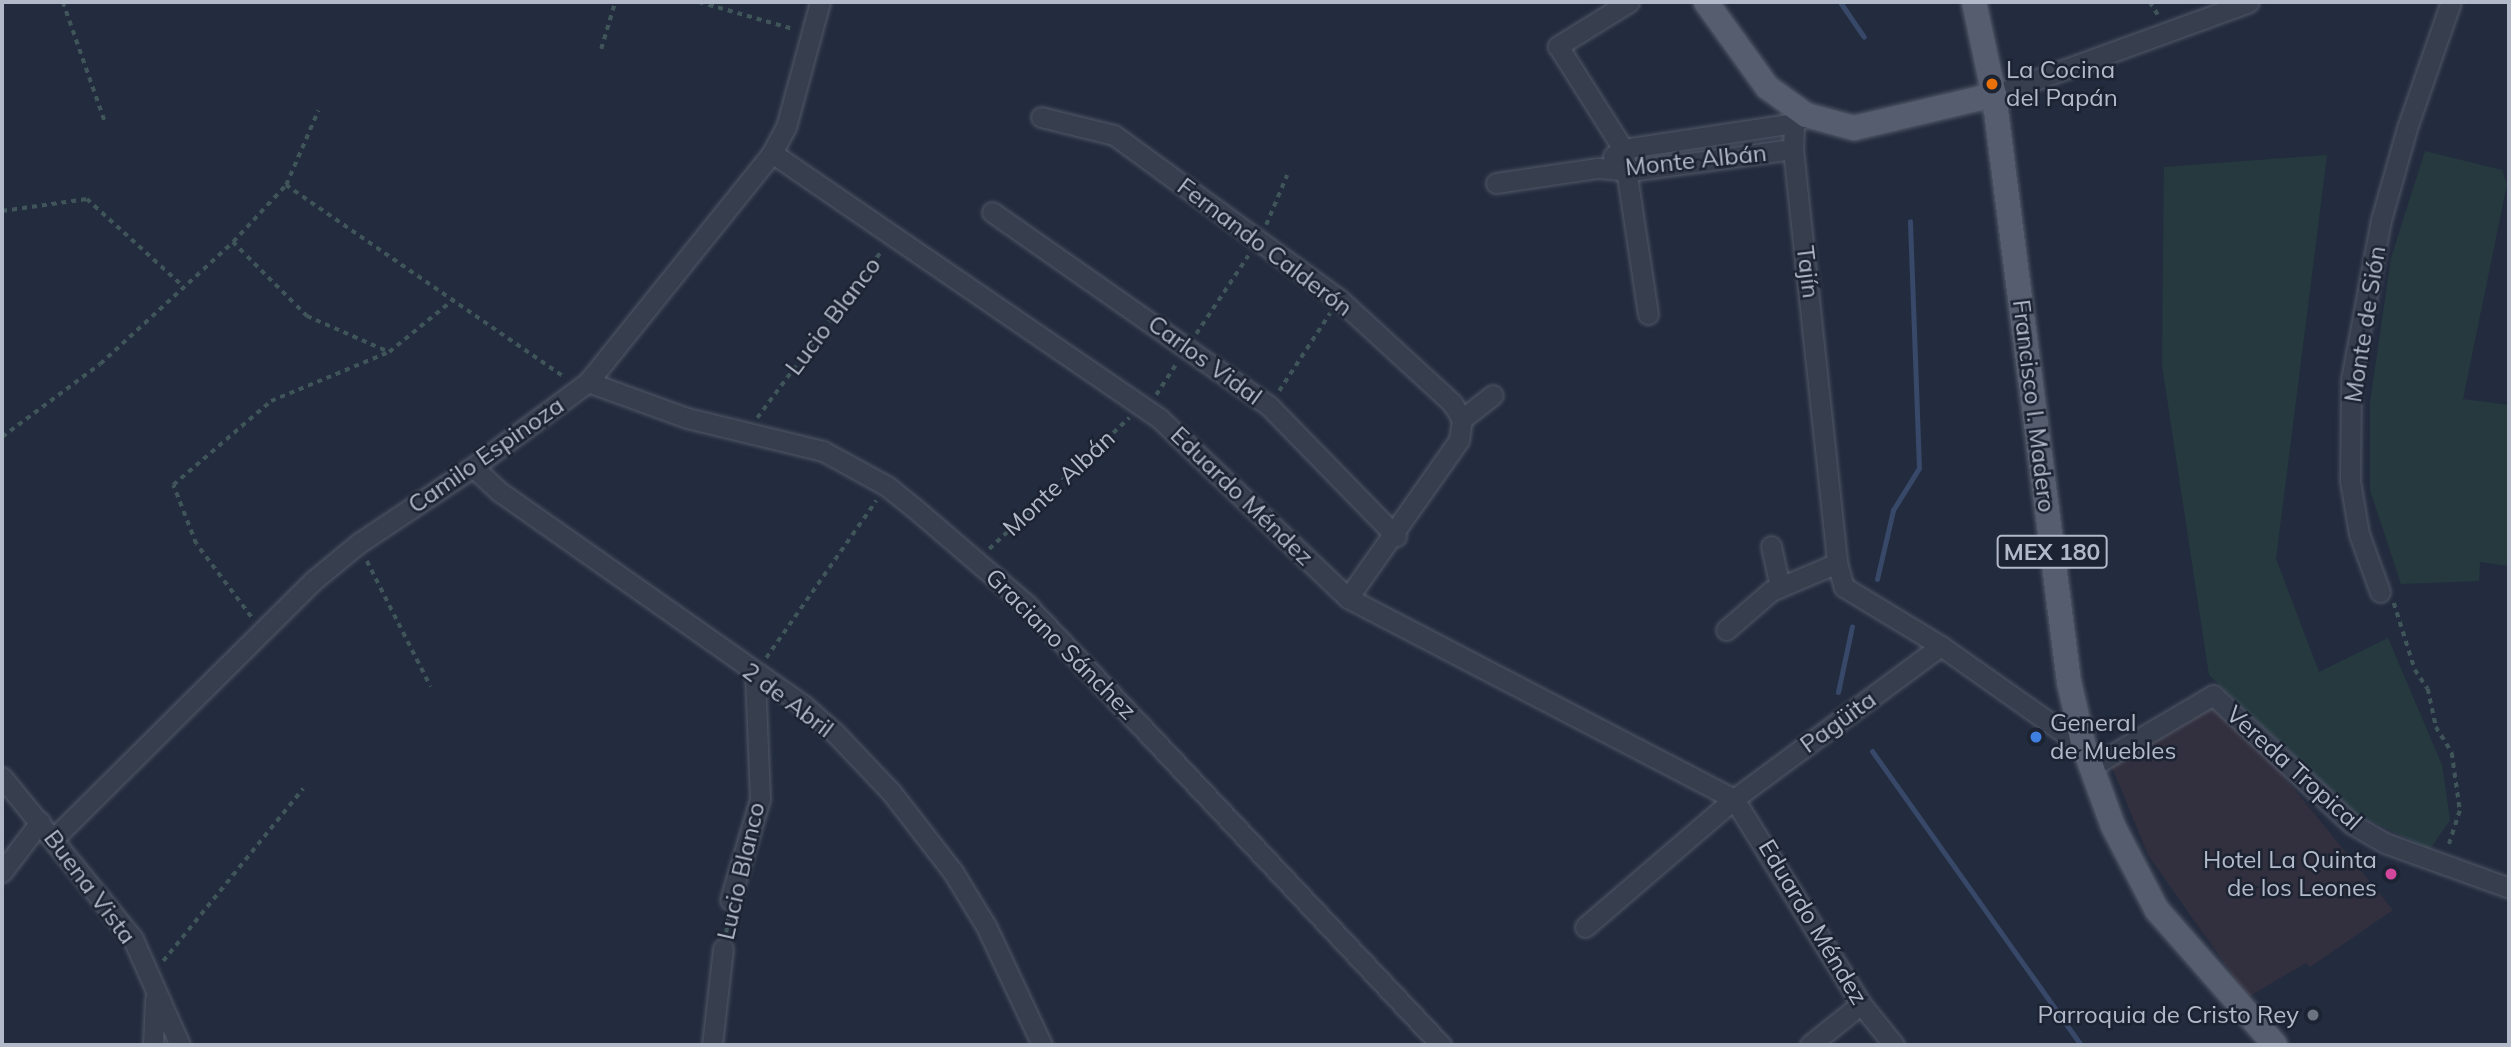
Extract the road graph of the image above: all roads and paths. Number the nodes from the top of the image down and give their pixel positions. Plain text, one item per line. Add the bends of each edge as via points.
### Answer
1 (63, 2) edge
2 (615, 2) edge
3 (699, 2) edge
4 (820, 2) edge
5 (1629, 2) edge
6 (1706, 2) edge
7 (1974, 2) edge
8 (2249, 2) edge
9 (2451, 2) edge
10 (812, 34) junction
11 (601, 49) dead end
12 (1994, 95) junction
13 (318, 111) dead end
14 (1041, 117) dead end
15 (1800, 119) junction
16 (105, 122) dead end
17 (1706, 136) junction
18 (1623, 149) junction
19 (1793, 149) junction
20 (772, 153) junction
21 (1707, 161) junction
22 (1598, 168) junction
23 (1630, 171) junction
24 (1287, 174) dead end
25 (1496, 183) dead end
26 (286, 185) junction
27 (2, 211) edge
28 (992, 212) dead end
29 (894, 235) junction
30 (1260, 239) junction
31 (233, 242) junction
32 (182, 285) junction
33 (454, 299) junction
34 (1339, 299) junction
35 (1648, 314) dead end
36 (1188, 346) junction
37 (389, 352) junction
38 (584, 385) junction
39 (1493, 395) dead end
40 (1144, 407) junction
41 (1269, 407) junction
42 (1462, 419) junction
43 (748, 431) junction
44 (2, 437) edge
45 (473, 467) junction
46 (887, 486) junction
47 (1396, 536) junction
48 (359, 543) junction
49 (1771, 546) dead end
50 (977, 560) junction
51 (1837, 563) junction
52 (1780, 587) junction
53 (2379, 592) joint
54 (1348, 598) junction
55 (1726, 630) dead end
56 (261, 631) junction
57 (1941, 646) junction
58 (755, 674) junction
59 (432, 687) dead end
60 (2087, 757) junction
61 (2, 777) edge
62 (303, 789) dead end
63 (1734, 799) junction
64 (40, 822) junction
65 (54, 838) junction
66 (2, 872) edge
67 (2465, 873) junction
68 (2509, 888) edge
69 (730, 900) joint
70 (1585, 927) dead end
71 (723, 949) joint
72 (150, 976) junction
73 (156, 998) junction
74 (1861, 1004) junction
75 (153, 1045) edge
76 (180, 1045) edge
77 (712, 1045) edge
78 (1042, 1045) edge
79 (1441, 1045) edge
80 (1810, 1045) edge
81 (1894, 1045) edge
82 (2275, 1045) edge

1 - 16 path
2 - 11 path
3 - 10 path
4 - 10 street, Camilo Espinoza
5 - 18 street via 1558,46
6 - 15 main road via 1768,87
7 - 12 main road, Francisco I. Madero / MEX 180
8 - 12 street, Monte Albán
9 - 53 street, Monte de Sión via 2381,220 2351,380 2350,481 2359,534
10 - 20 street, Camilo Espinoza via 786,127
12 - 15 main road, Monte Albán via 1854,128
12 - 60 main road, Francisco I. Madero / MEX 180 via 2069,682
13 - 26 path
14 - 30 street, Fernando Calderón via 1114,135
15 - 17 street, Monte Albán
15 - 19 street, Tajín
17 - 18 street, Monte Albán
17 - 21 street
18 - 22 street, Monte Albán
18 - 23 street
19 - 21 street, Monte Albán
19 - 51 street, Tajín
20 - 29 street, Eduardo Méndez
20 - 38 street, Camilo Espinoza
21 - 23 street, Monte Albán
22 - 23 street, Monte Albán
22 - 25 street, Monte Albán
23 - 35 street
24 - 30 path, Monte Albán
26 - 31 path
26 - 33 path
27 - 32 path via 87,199
28 - 36 street, Carlos Vidal
29 - 40 street, Eduardo Méndez
29 - 43 path, Lucio Blanco
30 - 34 street, Fernando Calderón
30 - 36 path, Monte Albán
31 - 32 path
31 - 37 path via 307,316
32 - 44 path via 100,364
33 - 37 path
33 - 38 path
34 - 41 path
34 - 42 street, Fernando Calderón via 1452,403
36 - 40 path, Monte Albán
36 - 41 street, Carlos Vidal
37 - 56 path via 271,401 173,485 196,544
38 - 43 street, Graciano Sánchez via 687,418
38 - 45 street, Camilo Espinoza
39 - 42 street
40 - 50 path, Monte Albán
40 - 54 street, Eduardo Méndez
41 - 47 street, Carlos Vidal
42 - 47 street via 1459,440
43 - 46 street, Graciano Sánchez via 823,451
45 - 48 street, Camilo Espinoza
45 - 58 street, 2 de Abril via 500,492
46 - 50 street, Graciano Sánchez
46 - 58 path
47 - 54 street
48 - 56 street, Camilo Espinoza
48 - 59 path
49 - 52 street
50 - 79 street, Graciano Sánchez via 1045,624
51 - 52 street
51 - 57 street, Tajín via 1844,587
52 - 55 street
53 - 67 path via 2397,606 2405,644 2428,689 2436,727 2452,753 2460,811 2448,849 2462,860
54 - 63 street, Eduardo Méndez
56 - 65 street, Camilo Espinoza
57 - 60 street
57 - 63 street, Pagüita
58 - 69 street, Lucio Blanco via 760,799
58 - 78 street, 2 de Abril via 810,711 891,792 953,872 986,926
60 - 67 street, Vereda Tropical via 2213,695 2352,824 2385,843
60 - 82 main road, Francisco I. Madero / MEX 180 via 2113,826 2157,910
61 - 64 street, Buena Vista
62 - 72 path
63 - 70 street
63 - 74 street, Eduardo Méndez
64 - 65 street, Buena Vista
64 - 66 street
65 - 72 street, Buena Vista via 133,939
67 - 68 street, Vereda Tropical
69 - 71 path, Lucio Blanco
71 - 77 street, Lucio Blanco
72 - 73 street, Buena Vista
73 - 75 street
73 - 76 street, Buena Vista
74 - 80 street
74 - 81 street, Eduardo Méndez

